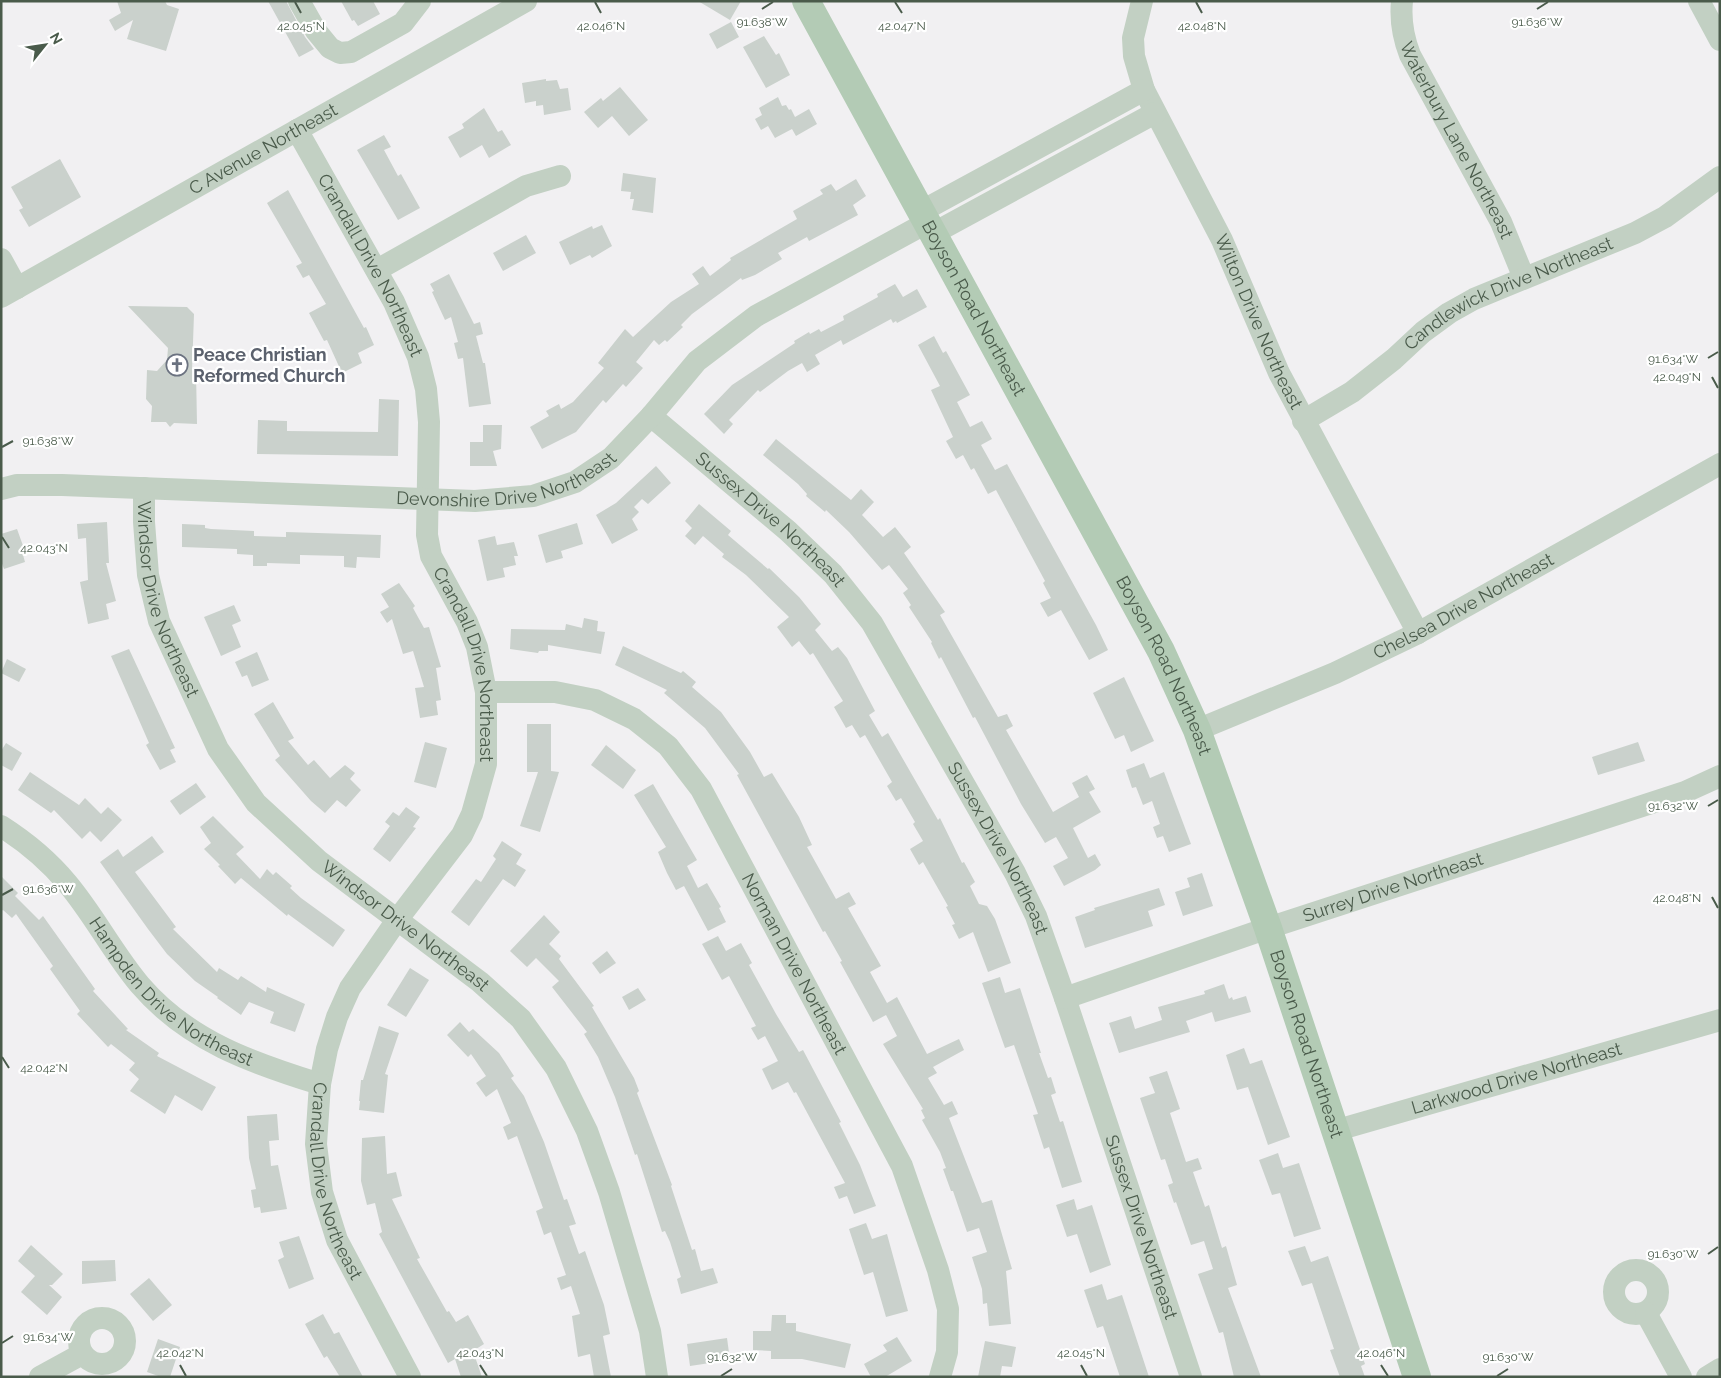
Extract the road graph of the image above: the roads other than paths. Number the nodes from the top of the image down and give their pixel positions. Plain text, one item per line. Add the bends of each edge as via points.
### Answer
1 (299, 1) edge
2 (420, 1) edge
3 (526, 1) edge
4 (806, 1) edge
5 (1142, 1) edge
6 (1402, 1) edge
7 (1699, 1) edge
8 (492, 9) edge
9 (1720, 40) edge
10 (1144, 90) junction
11 (1155, 113) junction
12 (298, 130) junction
13 (560, 176) dead end
14 (1720, 176) edge
15 (928, 222) junction
16 (1, 260) edge
17 (377, 270) junction
18 (1524, 278) junction
19 (9, 293) edge
20 (651, 416) junction
21 (1303, 421) junction
22 (1720, 464) edge
23 (144, 488) junction
24 (1, 489) edge
25 (427, 500) junction
26 (1418, 633) junction
27 (486, 692) junction
28 (1197, 730) junction
29 (1720, 776) edge
30 (1, 826) edge
31 (397, 920) junction
32 (1268, 928) junction
33 (1065, 998) junction
34 (1720, 1020) edge
35 (320, 1084) junction
36 (1334, 1131) junction
37 (1646, 1313) dead end
38 (82, 1354) dead end
39 (1720, 1370) edge
40 (40, 1377) edge
41 (410, 1377) edge
42 (657, 1377) edge
43 (940, 1377) edge
44 (1192, 1377) edge
45 (1417, 1377) edge
46 (1681, 1377) edge
47 (1707, 1377) edge

1 - 2 street via 330,48 350,52 404,23
3 - 8 street, C Avenue Northeast
4 - 15 main road, Boyson Road Northeast
5 - 10 street, Wilton Drive Northeast via 1133,38 1134,56
6 - 18 street, Waterbury Lane Northeast via 1400,16 1410,55 1497,214
7 - 9 street
8 - 12 street, C Avenue Northeast
10 - 11 street, Wilton Drive Northeast
10 - 15 street, Devonshire Drive Northeast
11 - 15 street, Devonshire Drive Northeast
11 - 21 street, Wilton Drive Northeast via 1222,240
12 - 17 street, Crandall Drive Northeast
12 - 19 street, C Avenue Northeast
13 - 17 street via 526,186
14 - 18 street, Candlewick Drive Northeast via 1665,217 1635,233
15 - 20 street, Devonshire Drive Northeast via 756,316 697,361
15 - 28 main road, Boyson Road Northeast via 1160,651
16 - 19 street
17 - 25 street, Crandall Drive Northeast via 408,329 426,389 429,422
18 - 21 street, Candlewick Drive Northeast via 1450,312 1352,392
20 - 25 street, Devonshire Drive Northeast via 612,458 575,482 533,496 475,501
20 - 33 street, Sussex Drive Northeast via 788,531 833,574 872,623 1015,874 1036,916
21 - 26 street, Wilton Drive Northeast
22 - 26 street, Chelsea Drive Northeast
23 - 24 street, Devonshire Drive Northeast via 17,485
23 - 25 street, Devonshire Drive Northeast
23 - 31 street, Windsor Drive Northeast via 148,575 159,621 218,749 256,803 319,861
25 - 27 street, Crandall Drive Northeast via 431,556 477,647
26 - 28 street, Chelsea Drive Northeast via 1335,673
27 - 31 street, Crandall Drive Northeast via 486,764 472,814 462,835
27 - 43 street, Norman Drive Northeast via 555,692 595,700 634,719 668,746 701,789 902,1166 948,1309 947,1352
28 - 32 main road, Boyson Road Northeast
29 - 32 street, Surrey Drive Northeast via 1685,792
30 - 35 street, Hampden Drive Northeast via 23,840 52,866 131,974 175,1017 215,1045 255,1064
31 - 35 street, Crandall Drive Northeast via 350,988 332,1033
31 - 42 street, Windsor Drive Northeast via 494,994 521,1019 556,1068 587,1131 609,1192 650,1331
32 - 33 street, Surrey Drive Northeast
32 - 36 main road, Boyson Road Northeast
33 - 44 street, Sussex Drive Northeast
34 - 36 street, Larkwood Drive Northeast
35 - 41 street, Crandall Drive Northeast via 316,1144 322,1192 338,1240
36 - 45 main road, Boyson Road Northeast
37 - 46 street
38 - 40 street
39 - 47 street

